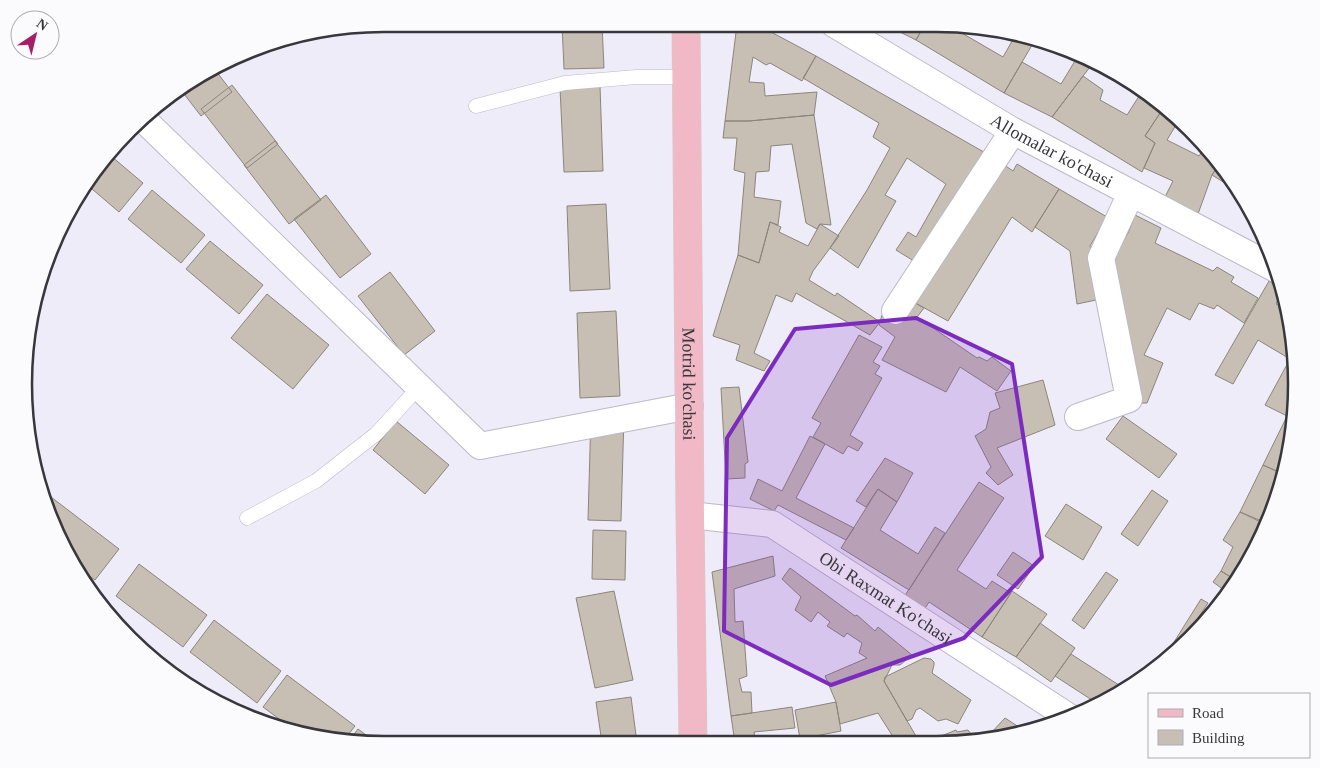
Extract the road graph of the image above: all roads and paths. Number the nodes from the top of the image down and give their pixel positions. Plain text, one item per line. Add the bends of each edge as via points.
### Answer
1 (686, 32) edge
2 (847, 32) edge
3 (687, 77) junction
4 (476, 106) dead end
5 (148, 124) edge
6 (1012, 130) junction
7 (1131, 193) junction
8 (1266, 264) edge
9 (895, 311) dead end
10 (419, 387) junction
11 (690, 406) junction
12 (1078, 417) dead end
13 (690, 515) junction
14 (247, 518) dead end
15 (1061, 713) edge
16 (693, 736) edge

1 - 3 main road, Motrid ko'chasi
2 - 6 street, Allomalar ko'chasi
3 - 4 lane via 565,83
3 - 11 main road, Motrid ko'chasi
5 - 10 street
6 - 7 street, Allomalar ko'chasi
6 - 9 street
7 - 8 street, Allomalar ko'chasi
7 - 12 street via 1101,258 1128,399
10 - 11 street via 480,446
10 - 14 lane via 376,434 316,481
11 - 13 main road, Motrid ko'chasi
13 - 15 street, Obi Raxmat Ko'chasi via 772,524
13 - 16 main road, Motrid ko'chasi

